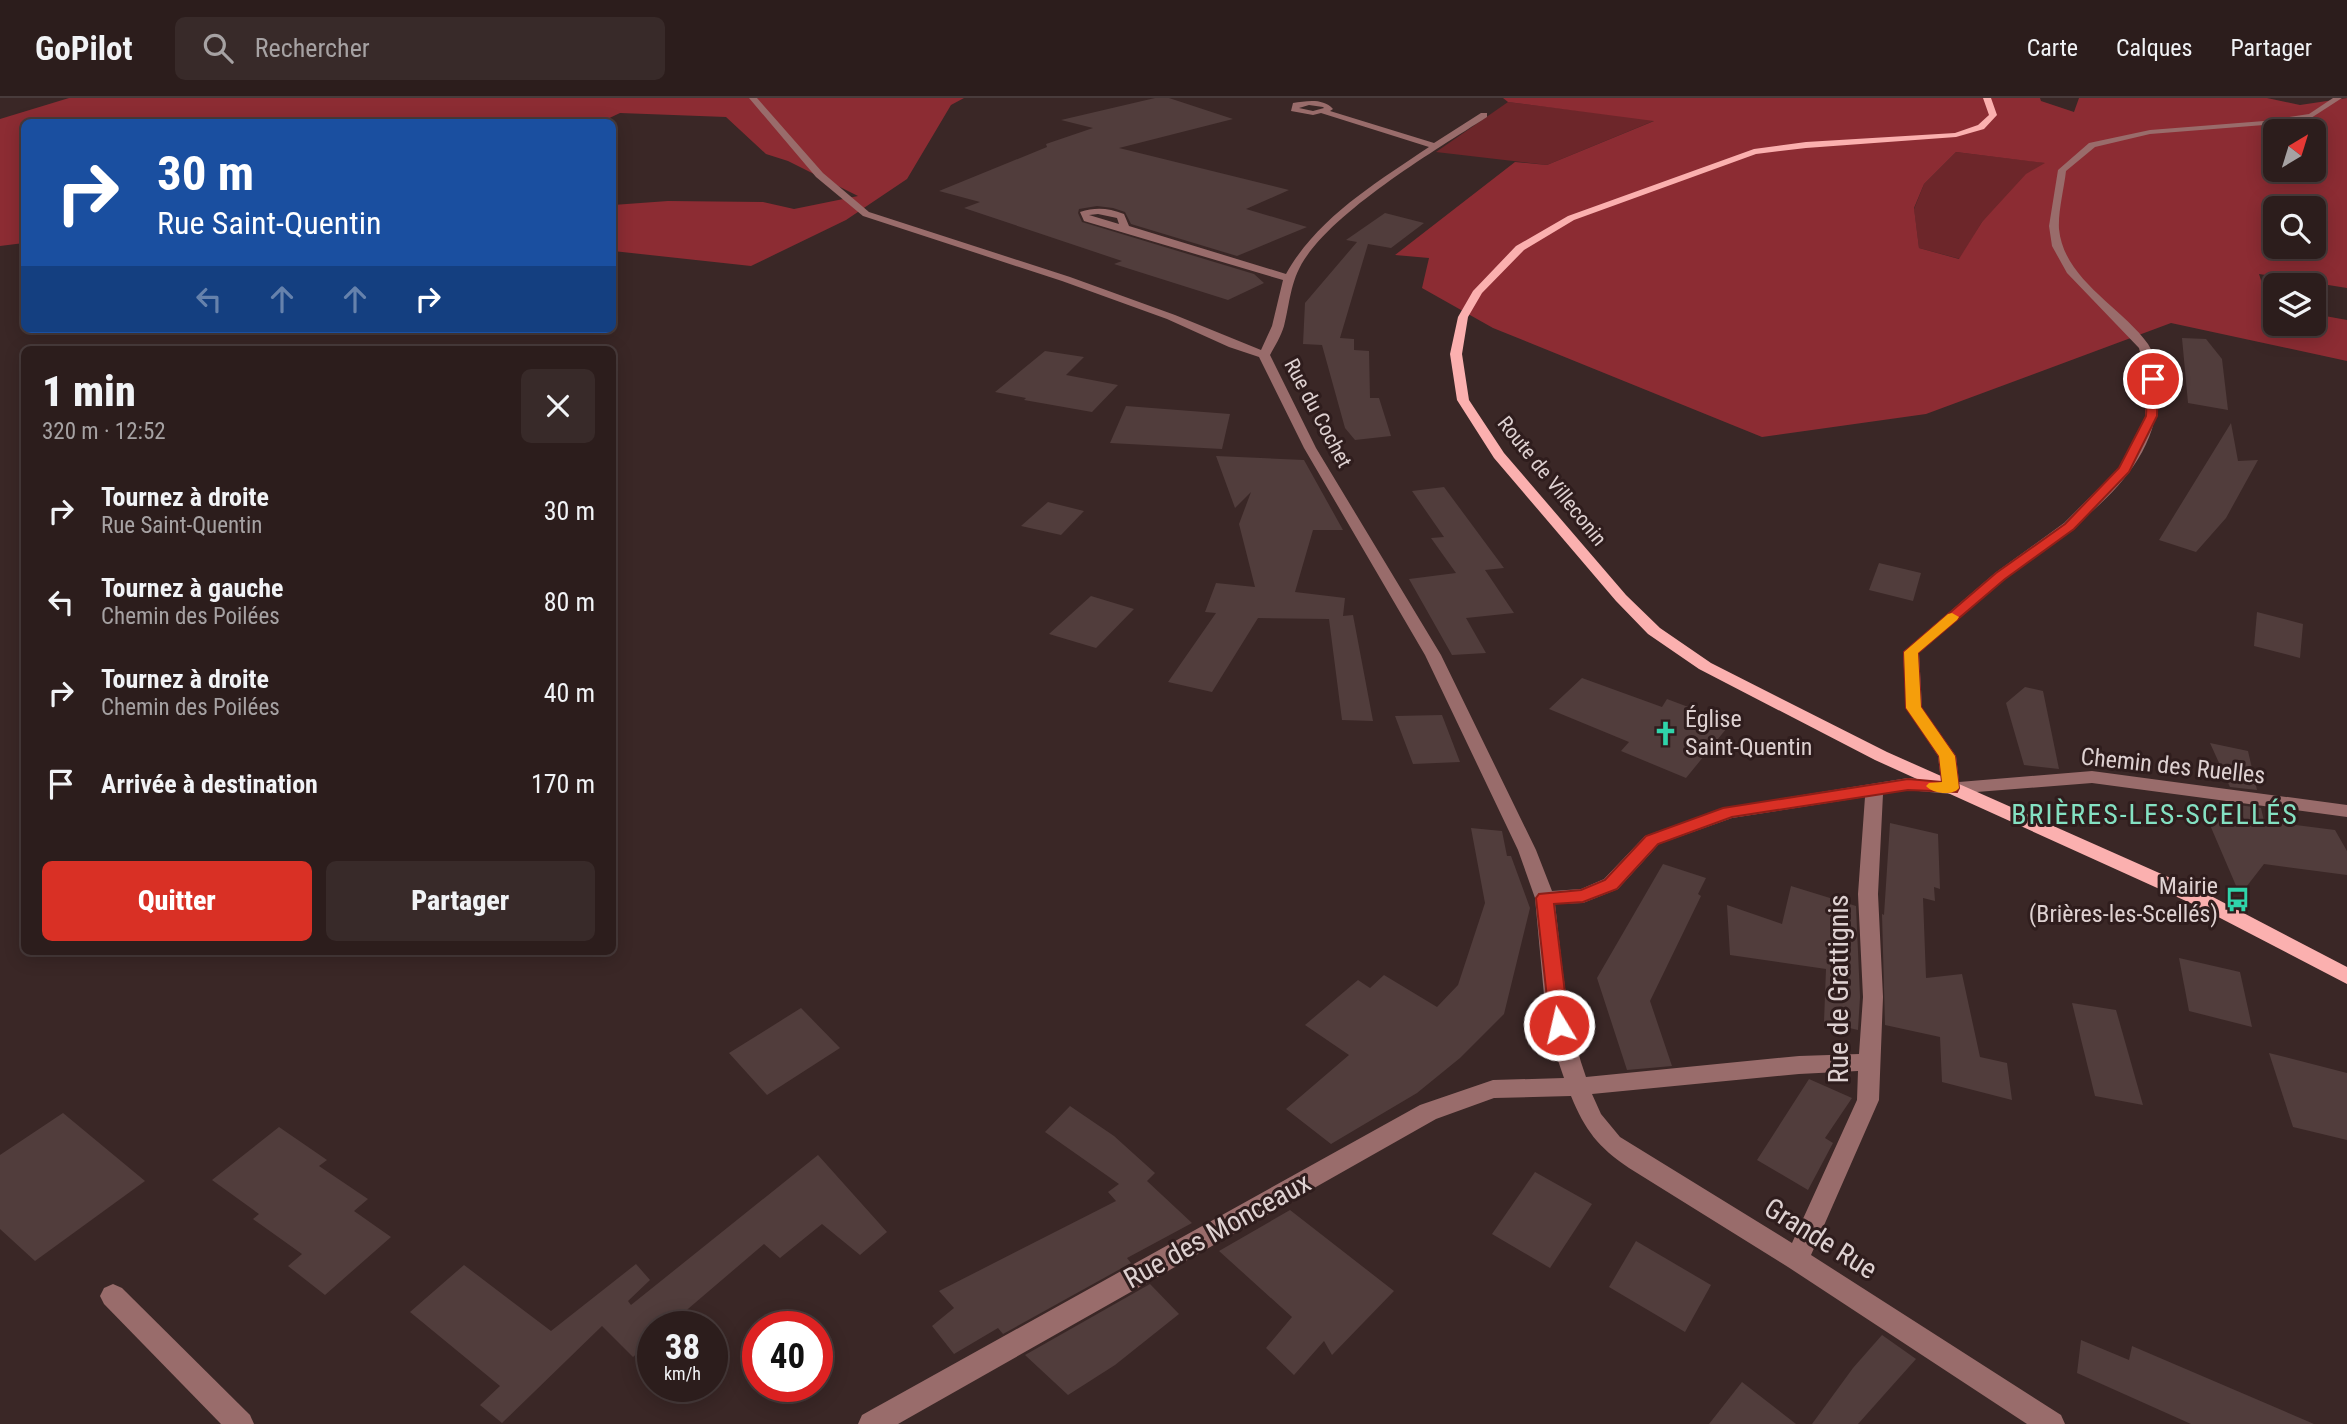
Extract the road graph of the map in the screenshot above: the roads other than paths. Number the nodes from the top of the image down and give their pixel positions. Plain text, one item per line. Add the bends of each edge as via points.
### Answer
1 (753, 98) edge
2 (1987, 98) edge
3 (2338, 98) edge
4 (1290, 101) dead end
5 (1484, 115) dead end
6 (1437, 147) junction
7 (1125, 228) dead end
8 (1288, 278) junction
9 (1264, 355) junction
10 (1951, 788) junction
11 (1874, 789) junction
12 (2347, 811) edge
13 (1545, 898) junction
14 (2347, 976) edge
15 (1869, 1062) junction
16 (1578, 1087) junction
17 (1797, 1259) junction
18 (113, 1296) dead end
19 (240, 1424) edge
20 (872, 1424) edge
21 (2051, 1424) edge

1 - 9 street, Rue du Cochet via 811,165 866,214 1066,279
2 - 10 main road, Route de Villeconin via 1993,115 1981,127 1956,135 1754,152 1571,218 1520,248 1478,290 1463,317 1456,354 1463,400 1499,455 1654,631 1769,701
3 - 10 street via 2311,116 2150,132 2092,145 2062,170 2054,226 2057,246 2073,274 2144,347 2153,379 2151,416 2125,470 2069,526 2000,576 1911,652 1914,708 1947,756
4 - 6 street via 1299,104 1294,109 1324,112
5 - 6 street
6 - 8 street via 1335,220
7 - 8 street
8 - 9 street via 1278,328
9 - 13 street, Rue du Cochet via 1310,448 1433,655 1527,850
10 - 11 street, Chemin des Ruelles via 1908,784
10 - 12 street, Chemin des Ruelles via 2092,776
10 - 14 main road via 2204,901
11 - 13 street, Chemin des Ruelles via 1729,812 1652,840 1611,884 1583,896
11 - 15 street, Rue de Grattignis via 1868,894 1874,997
13 - 16 street, Rue du Cochet via 1556,1006
15 - 16 street, Rue des Monceaux
15 - 17 street, Rue de Grattignis via 1868,1100
16 - 17 street, Grande Rue via 1592,1119 1612,1144
16 - 20 street, Rue des Monceaux via 1493,1089 1428,1112
17 - 21 street, Grande Rue
18 - 19 street

